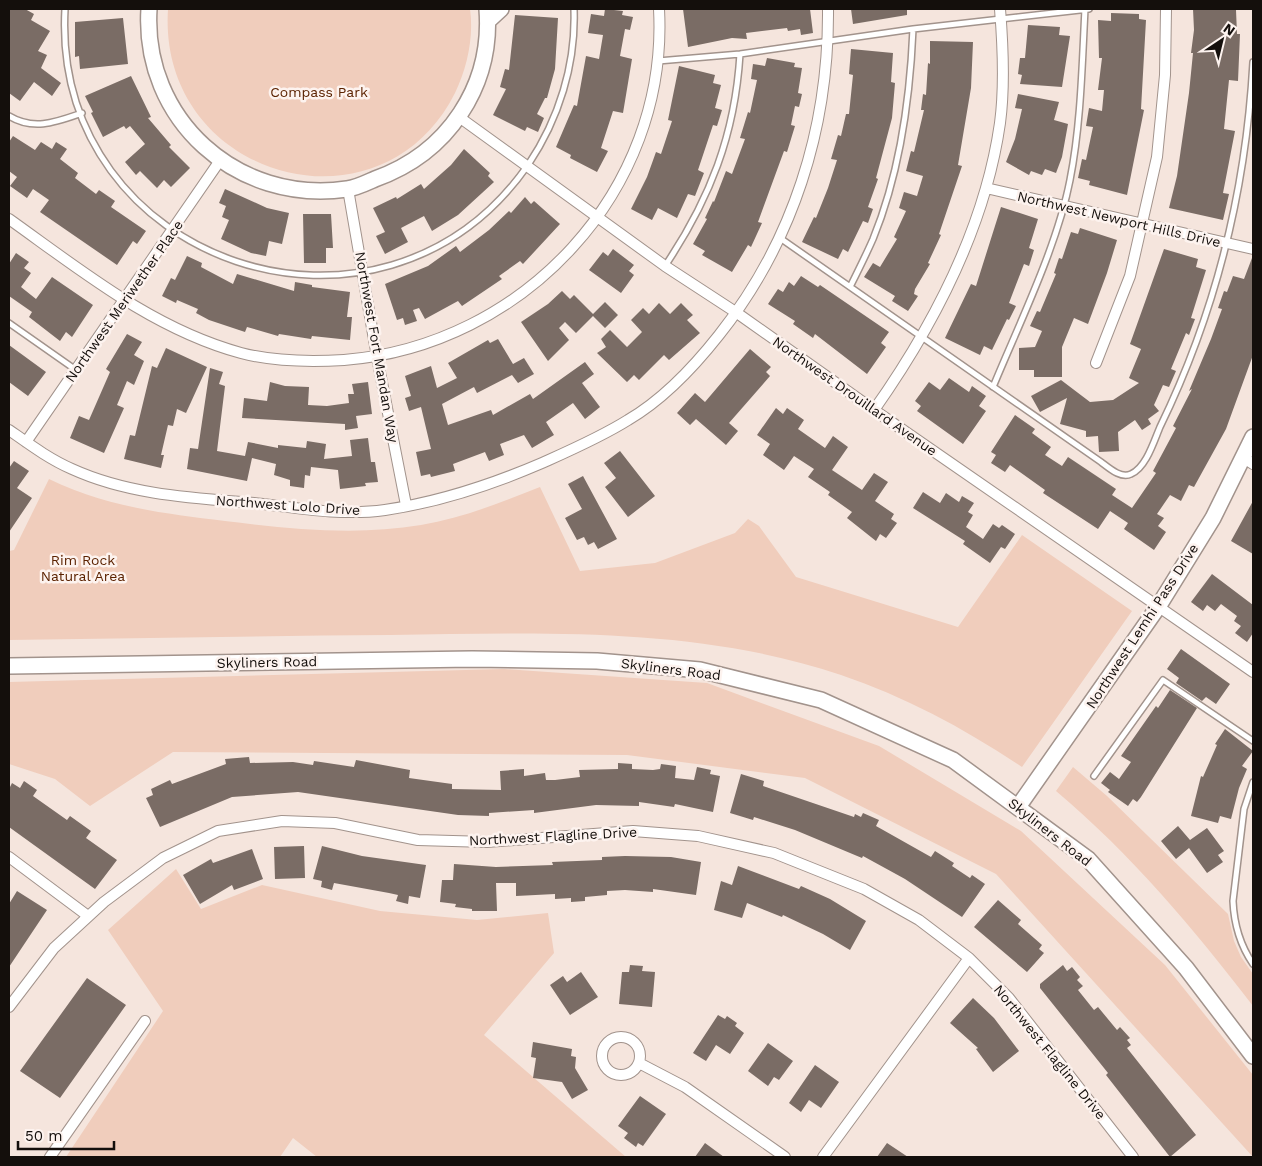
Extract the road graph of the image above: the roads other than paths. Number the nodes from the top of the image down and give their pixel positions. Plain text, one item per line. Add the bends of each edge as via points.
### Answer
1 (65, 9) edge
2 (149, 9) edge
3 (501, 9) edge
4 (574, 9) edge
5 (659, 9) edge
6 (828, 9) edge
7 (1085, 9) edge
8 (1089, 9) edge
9 (1166, 9) edge
10 (1000, 14) edge
11 (488, 15) edge
12 (913, 29) junction
13 (828, 41) junction
14 (740, 54) junction
15 (658, 61) junction
16 (1253, 62) edge
17 (82, 114) junction
18 (9, 116) edge
19 (459, 117) junction
20 (221, 159) junction
21 (527, 166) junction
22 (986, 188) junction
23 (348, 189) junction
24 (1064, 206) junction
25 (597, 217) junction
26 (9, 220) edge
27 (1143, 224) junction
28 (173, 230) junction
29 (780, 238) junction
30 (1227, 244) junction
31 (1253, 249) edge
32 (665, 266) junction
33 (363, 272) junction
34 (850, 287) junction
35 (124, 300) junction
36 (737, 313) junction
37 (9, 323) edge
38 (920, 338) junction
39 (377, 357) junction
40 (1096, 363) dead end
41 (76, 370) junction
42 (993, 387) junction
43 (874, 410) junction
44 (9, 430) edge
45 (1253, 438) edge
46 (26, 442) junction
47 (1249, 461) edge
48 (406, 505) junction
49 (1158, 607) junction
50 (9, 666) edge
51 (1253, 672) edge
52 (1253, 741) edge
53 (1094, 776) dead end
54 (1253, 782) edge
55 (1018, 806) junction
56 (10, 861) edge
57 (88, 916) junction
58 (969, 958) junction
59 (1253, 964) edge
60 (9, 1007) edge
61 (145, 1021) dead end
62 (1253, 1056) edge
63 (639, 1063) dead end
64 (50, 1157) edge
65 (785, 1157) edge
66 (823, 1157) edge
67 (1133, 1157) edge

1 - 17 lane via 67,57
2 - 20 street via 148,38 152,61 168,102 195,138
3 - 11 street
4 - 21 lane via 566,82 551,127
5 - 15 street
6 - 13 street, Northwest Lolo Drive
7 - 8 lane
7 - 10 lane
7 - 24 lane via 1080,98
9 - 27 street via 1165,75 1157,157
10 - 12 lane
10 - 22 street via 1003,78 1000,123
11 - 19 street via 487,51 481,76
12 - 13 lane
12 - 34 lane via 911,75 899,152 873,238
13 - 14 lane
13 - 29 street, Northwest Lolo Drive via 820,115 810,157
14 - 15 lane
14 - 32 lane via 738,93 719,164 686,234
15 - 25 street via 637,142 626,170
16 - 30 lane via 1241,183
17 - 18 lane via 40,125 20,122
17 - 28 lane via 99,150 120,180 153,215
19 - 21 street, Northwest Drouillard Avenue
19 - 23 street via 420,156 402,168
20 - 23 street via 236,170 288,188
20 - 28 street, Northwest Meriwether Place
21 - 25 street, Northwest Drouillard Avenue
21 - 33 lane via 503,197 461,232 411,259
22 - 24 street, Northwest Newport Hills Drive
22 - 38 street via 971,234
23 - 33 street, Northwest Fort Mandan Way
24 - 27 street, Northwest Newport Hills Drive
24 - 42 lane
25 - 32 street, Northwest Drouillard Avenue
25 - 39 street via 554,268 508,304 484,319 412,349
26 - 35 street
27 - 30 street, Northwest Newport Hills Drive
27 - 40 street via 1130,276
28 - 33 lane via 207,251 232,262 258,268 300,275
28 - 35 street, Northwest Meriwether Place
29 - 34 lane
29 - 36 street, Northwest Lolo Drive via 763,273
30 - 31 street, Northwest Newport Hills Drive
30 - 42 lane via 1193,353 1144,462 1133,474 1117,473
32 - 36 street, Northwest Drouillard Avenue
33 - 39 street, Northwest Fort Mandan Way
34 - 38 lane
35 - 39 street via 185,333 241,353 299,361
35 - 41 street, Northwest Meriwether Place
36 - 43 street, Northwest Drouillard Avenue
36 - 48 street, Northwest Lolo Drive via 696,365 629,420 568,452 516,474 474,490
37 - 41 lane
38 - 42 lane
38 - 43 street
39 - 48 street, Northwest Fort Mandan Way
41 - 46 street, Northwest Meriwether Place
43 - 49 street, Northwest Drouillard Avenue
44 - 46 street, Northwest Lolo Drive
45 - 47 street, Northwest Lemhi Pass Drive
46 - 48 street, Northwest Lolo Drive via 89,476 147,492 355,512
47 - 49 street, Northwest Lemhi Pass Drive
49 - 51 street, Northwest Drouillard Avenue
49 - 55 street, Northwest Lemhi Pass Drive
50 - 55 street, Skyliners Road via 532,659 700,670 821,700 952,760
52 - 53 lane via 1163,680
54 - 59 lane via 1244,809 1233,914 1240,940
55 - 62 street, Skyliners Road via 1088,859 1186,968
56 - 57 street
57 - 58 street, Northwest Flagline Drive via 171,854 218,831 282,821 335,823 418,840 477,842 633,831 698,836 774,853 864,889 919,920
57 - 60 street, Northwest Flagline Drive via 54,948
58 - 66 street
58 - 67 street, Northwest Flagline Drive via 1009,998
61 - 64 street
63 - 65 street via 685,1087

